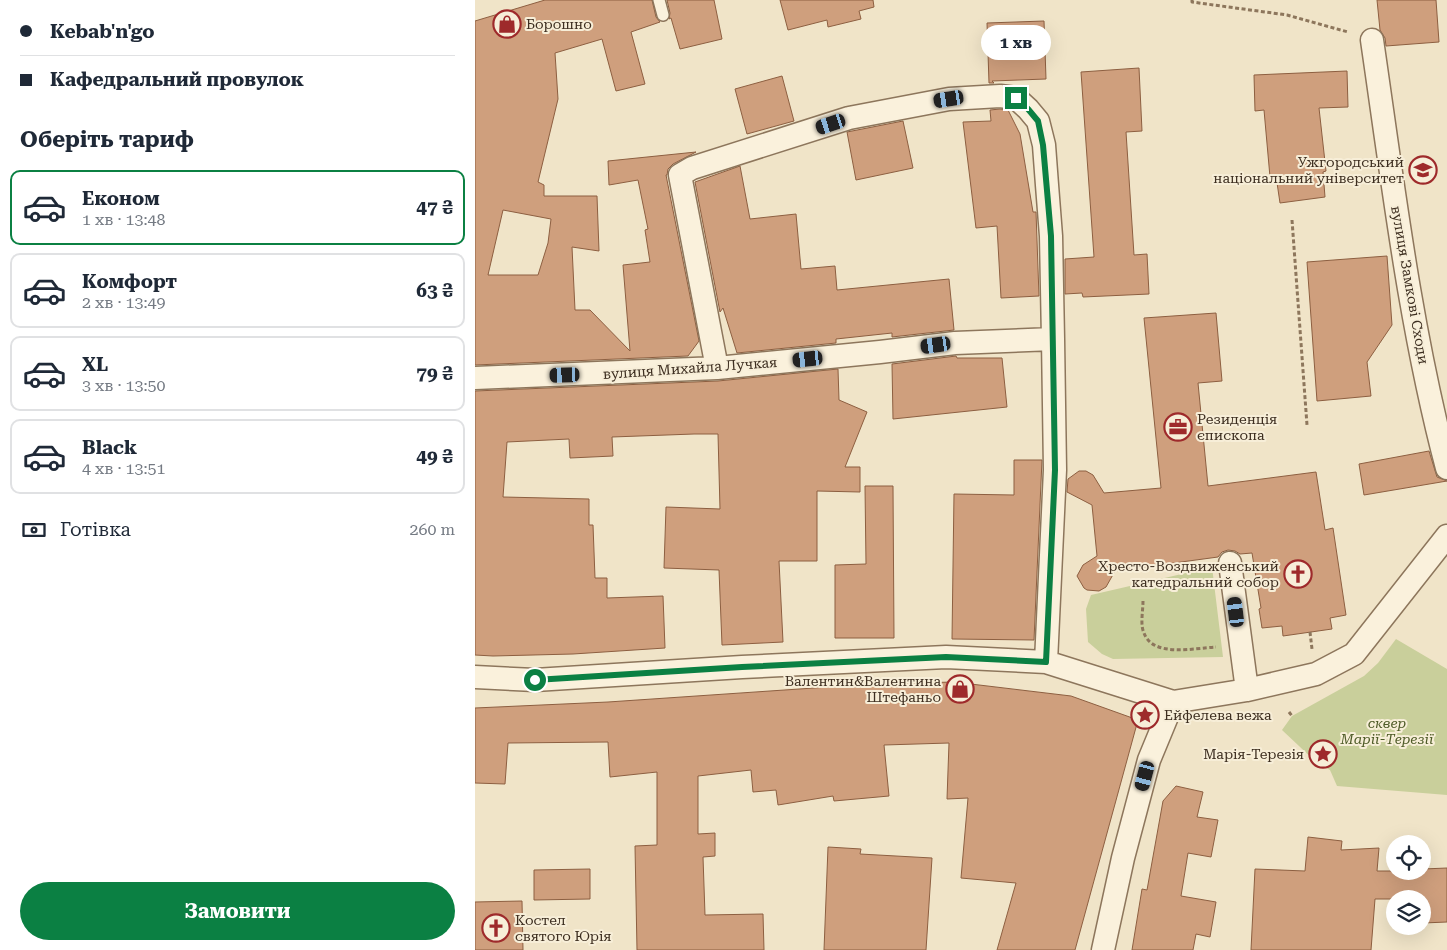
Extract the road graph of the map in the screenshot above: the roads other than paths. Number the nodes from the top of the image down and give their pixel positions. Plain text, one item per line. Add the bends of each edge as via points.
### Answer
1 (659, 0) edge
2 (663, 15) dead end
3 (1373, 40) road end
4 (1053, 339) junction
5 (717, 368) junction
6 (475, 378) edge
7 (1447, 468) edge
8 (1447, 536) edge
9 (1229, 563) dead end
10 (1046, 662) junction
11 (475, 678) edge
12 (1247, 690) junction
13 (1173, 702) junction
14 (1103, 950) edge

1 - 2 lane
3 - 7 street, вулиця Замкові Сходи via 1405,270
4 - 5 street, вулиця Михайла Лучкая via 955,343
4 - 5 street via 1051,236 1038,121 1016,98 949,99 849,118 680,174
4 - 10 street via 1055,470
5 - 6 street, вулиця Михайла Лучкая
8 - 12 street via 1354,654 1316,674
9 - 12 street
10 - 11 street via 946,657 535,680
10 - 13 street
12 - 13 street
13 - 14 street via 1147,769

